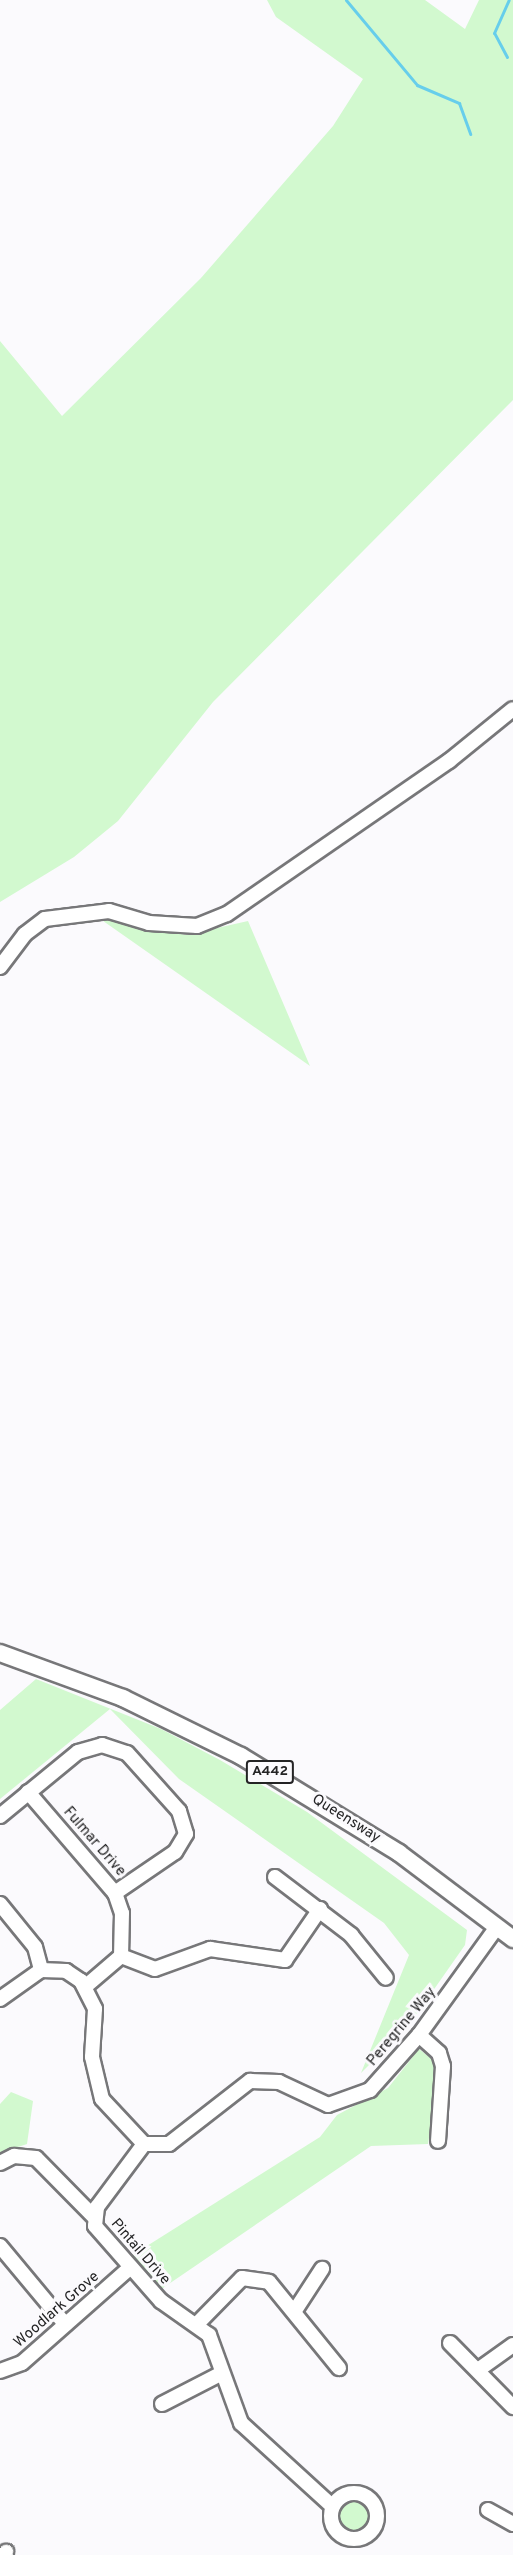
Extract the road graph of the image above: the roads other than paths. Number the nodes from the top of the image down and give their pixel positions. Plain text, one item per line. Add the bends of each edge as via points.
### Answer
1 (513, 708) edge
2 (0, 967) edge
3 (0, 1653) edge
4 (28, 1792) junction
5 (0, 1816) edge
6 (275, 1877) dead end
7 (115, 1893) junction
8 (0, 1904) edge
9 (320, 1909) junction
10 (497, 1927) junction
11 (513, 1939) edge
12 (121, 1956) junction
13 (41, 1970) junction
14 (386, 1978) dead end
15 (86, 1986) junction
16 (0, 1999) edge
17 (419, 2035) junction
18 (438, 2141) dead end
19 (144, 2144) junction
20 (0, 2163) edge
21 (94, 2217) junction
22 (0, 2246) edge
23 (131, 2267) junction
24 (322, 2269) dead end
25 (296, 2309) junction
26 (198, 2323) junction
27 (65, 2324) junction
28 (450, 2343) dead end
29 (513, 2345) edge
30 (339, 2368) dead end
31 (478, 2370) junction
32 (0, 2371) edge
33 (220, 2374) junction
34 (162, 2403) dead end
35 (513, 2407) edge
36 (332, 2506) dead end
37 (488, 2510) dead end
38 (513, 2524) edge

1 - 2 street via 448,761 228,914 197,926 149,922 109,911 45,919 25,934
3 - 10 main road, Queensway / A442 via 123,1698 241,1756 348,1819
4 - 5 street
4 - 7 street, Fulmar Drive
4 - 7 street via 78,1752 113,1746 127,1753 179,1811 186,1826 180,1846
6 - 9 street
7 - 12 street, Fulmar Drive via 122,1913
8 - 13 street via 35,1947
9 - 12 street via 285,1960 210,1949 155,1969
9 - 14 street via 351,1935
10 - 11 main road, Queensway / A442
10 - 17 street, Peregrine Way
12 - 15 street
13 - 15 street via 66,1971
13 - 16 street
15 - 19 street via 95,2009 92,2057 102,2098
17 - 18 street via 439,2053 443,2066
17 - 19 street, Peregrine Way via 370,2090 354,2099 328,2105 279,2082 250,2082 169,2144
19 - 21 street, Pintail Drive
20 - 21 street via 14,2156 36,2158
21 - 23 street, Pintail Drive via 95,2226
22 - 27 street
23 - 26 street, Pintail Drive via 161,2301
23 - 27 street, Woodlark Grove
24 - 25 street
25 - 26 street via 269,2282 242,2278
25 - 30 street
26 - 33 street, Pintail Drive via 209,2335
27 - 32 street, Woodlark Grove via 22,2363
28 - 31 street
29 - 31 street
31 - 35 street
33 - 34 street
33 - 36 street, Pintail Drive via 241,2423
37 - 38 street

